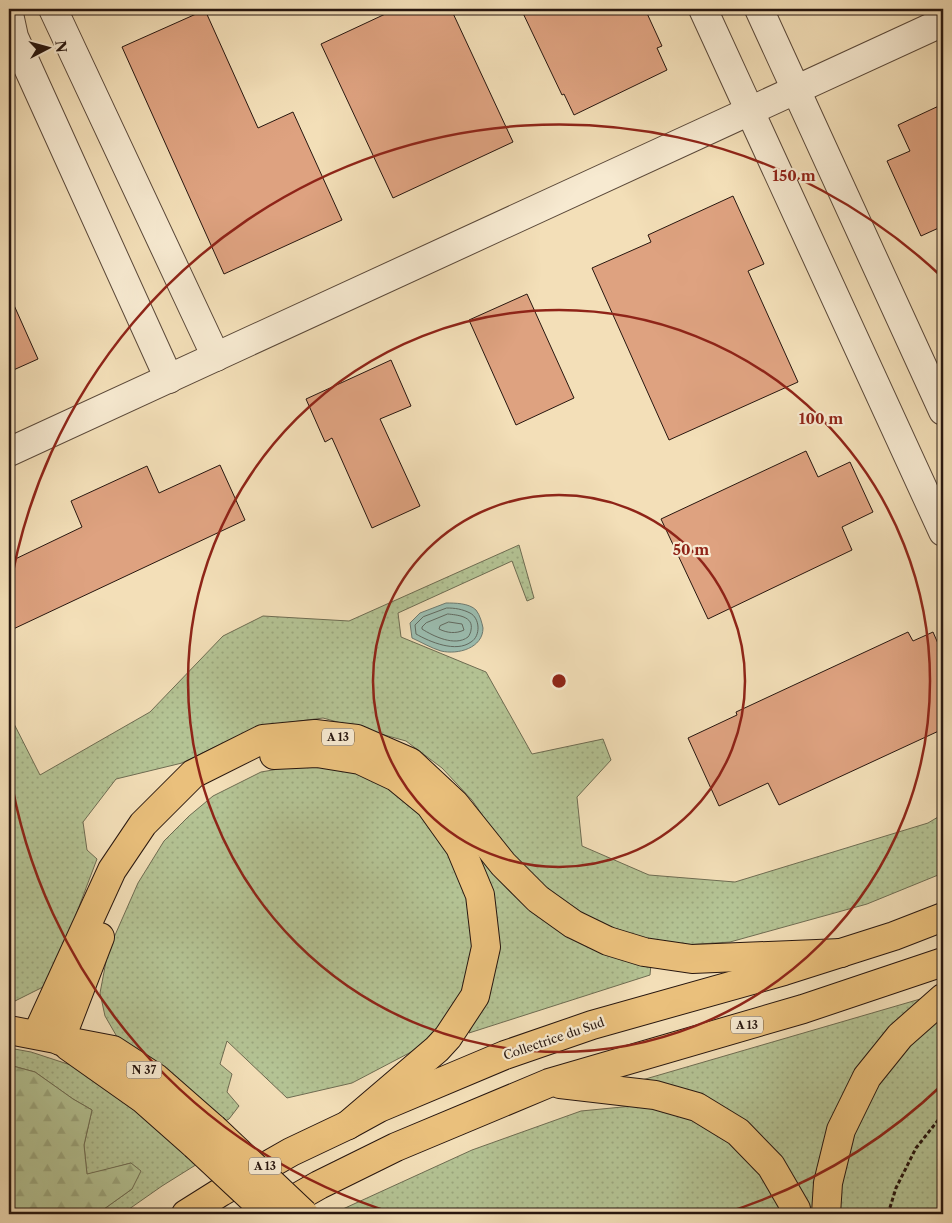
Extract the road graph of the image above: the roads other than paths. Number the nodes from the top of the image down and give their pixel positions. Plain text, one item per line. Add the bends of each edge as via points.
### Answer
1 (53, 9) edge
2 (703, 9) edge
3 (759, 9) edge
4 (9, 14) edge
5 (943, 22) edge
6 (796, 90) junction
7 (750, 111) junction
8 (216, 357) junction
9 (169, 378) junction
10 (943, 411) edge
11 (9, 452) edge
12 (943, 532) edge
13 (943, 917) edge
14 (841, 953) junction
15 (943, 962) edge
16 (943, 998) edge
17 (9, 1030) edge
18 (49, 1038) junction
19 (549, 1083) junction
20 (348, 1125) junction
21 (204, 1136) junction
22 (186, 1214) edge
23 (268, 1214) edge
24 (304, 1214) edge
25 (797, 1214) edge
26 (826, 1214) edge

1 - 8 street
2 - 7 street
3 - 6 street
4 - 9 street via 14,37
5 - 6 street
6 - 7 street
6 - 10 street
7 - 8 street
7 - 12 street
8 - 9 street
9 - 11 street
13 - 14 main road, Collectrice du Sud / A 13
14 - 18 main road, A 13 via 692,959 644,952 608,940 574,924 538,899 503,864 455,804 410,762 357,739 315,734 263,739 194,774 143,824 112,870
14 - 20 main road, Collectrice du Sud / A 13 via 575,1031 418,1091
15 - 19 main road, A 13 via 803,1009
16 - 26 main road via 900,1036 868,1077 841,1130 828,1183
17 - 18 main road, N 37
18 - 20 main road, A 13 via 129,874 156,834 184,805 210,783 266,755 317,754 360,760 396,777 430,805 460,847 480,895 486,948 475,996 448,1037
18 - 21 main road, N 37
19 - 23 main road, A 13 via 396,1147
19 - 25 main road, A 13 via 655,1095 697,1107 738,1132 771,1166
20 - 22 main road, Collectrice du Sud / A 13 via 291,1152
21 - 23 main road, N 37, bridge
21 - 24 main road, N 37, bridge

